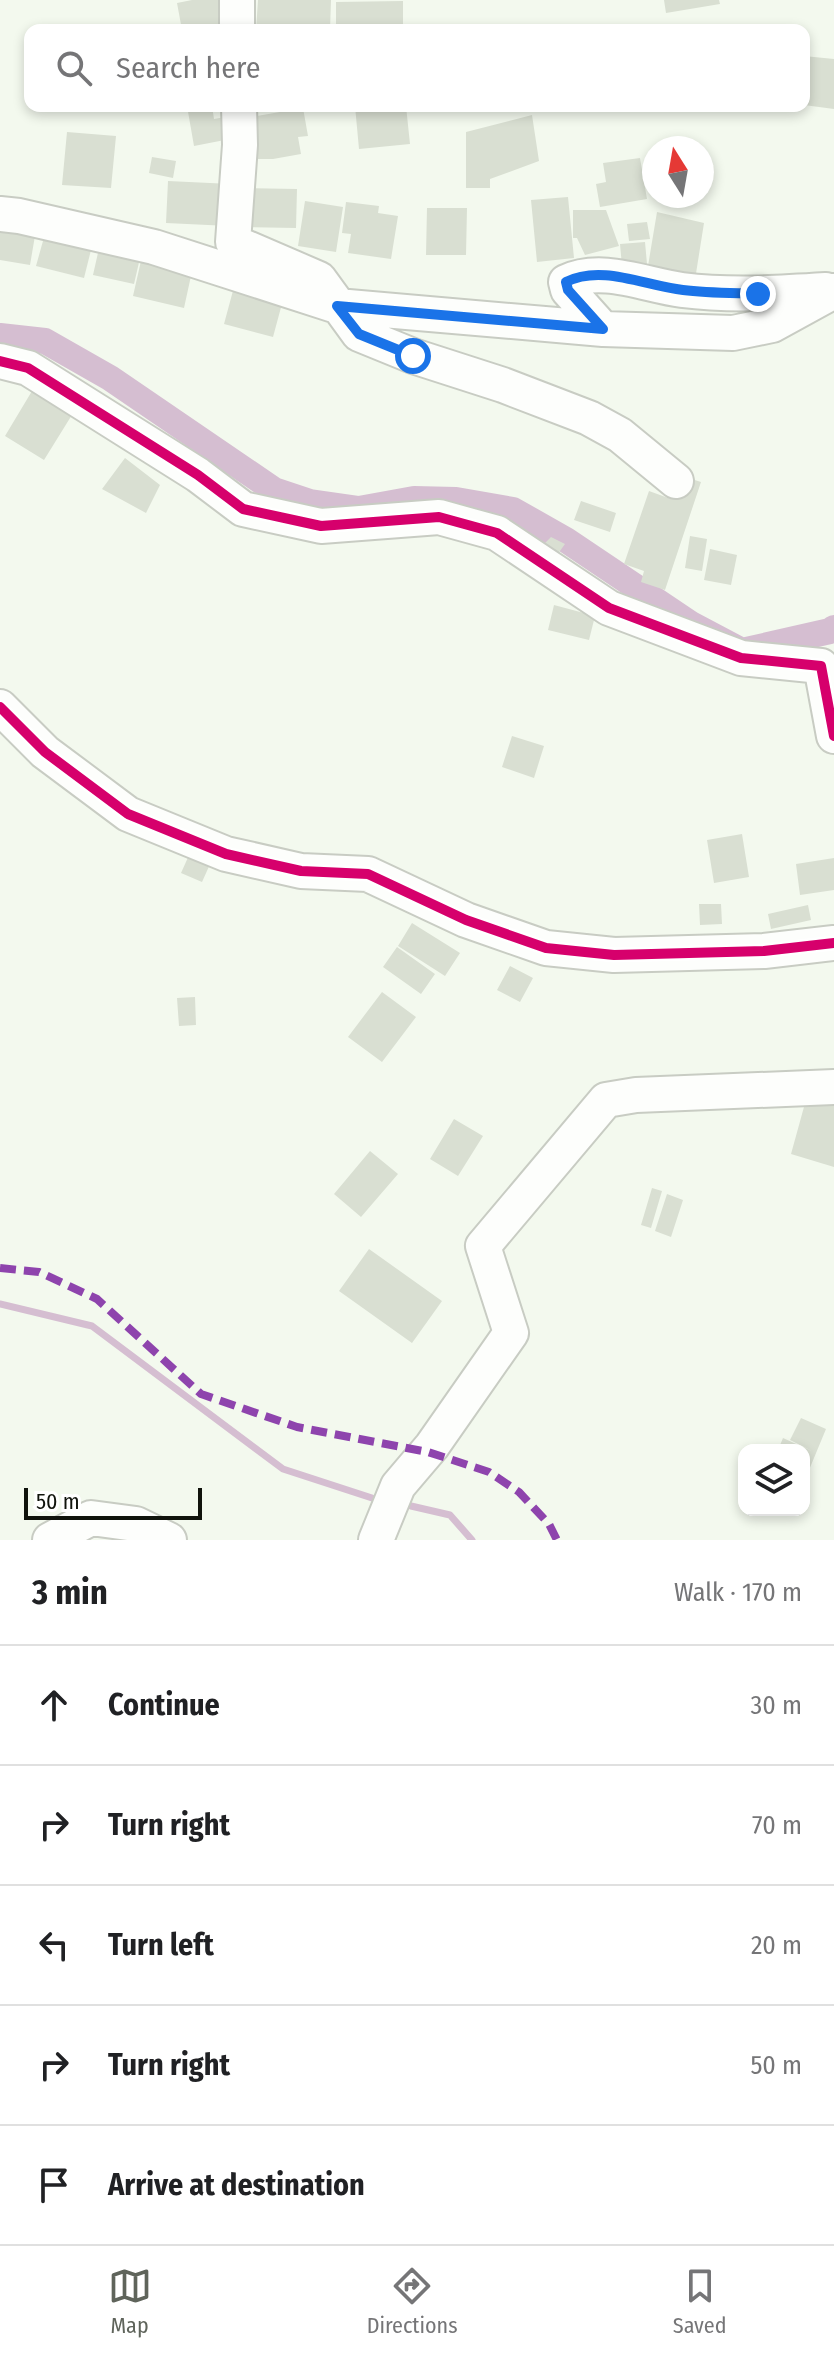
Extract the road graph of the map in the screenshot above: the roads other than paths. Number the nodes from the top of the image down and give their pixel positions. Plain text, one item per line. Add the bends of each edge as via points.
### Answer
1 (237, 0) edge
2 (237, 24) edge
3 (239, 112) edge
4 (0, 214) edge
5 (834, 290) edge
6 (337, 306) junction
7 (603, 329) junction
8 (0, 361) edge
9 (676, 481) dead end
10 (827, 659) edge
11 (0, 707) edge
12 (834, 736) edge
13 (834, 943) edge
14 (834, 1087) edge
15 (50, 1540) edge
16 (169, 1540) edge
17 (376, 1540) edge

1 - 2 street
3 - 6 street via 233,242 319,279
4 - 6 street via 154,247
5 - 7 street via 772,325 733,333
5 - 7 street via 682,290 581,275 566,282
6 - 7 street
6 - 9 street via 359,334 589,418 620,435
8 - 10 street via 28,368 243,509 321,526 439,517 497,533 609,608 741,658
10 - 12 street
11 - 13 street via 45,752 128,814 226,854 301,871 368,874 466,920 546,948 614,955 764,951
14 - 17 street via 606,1100 483,1246 511,1333 398,1486
15 - 16 street via 91,1518 136,1524

